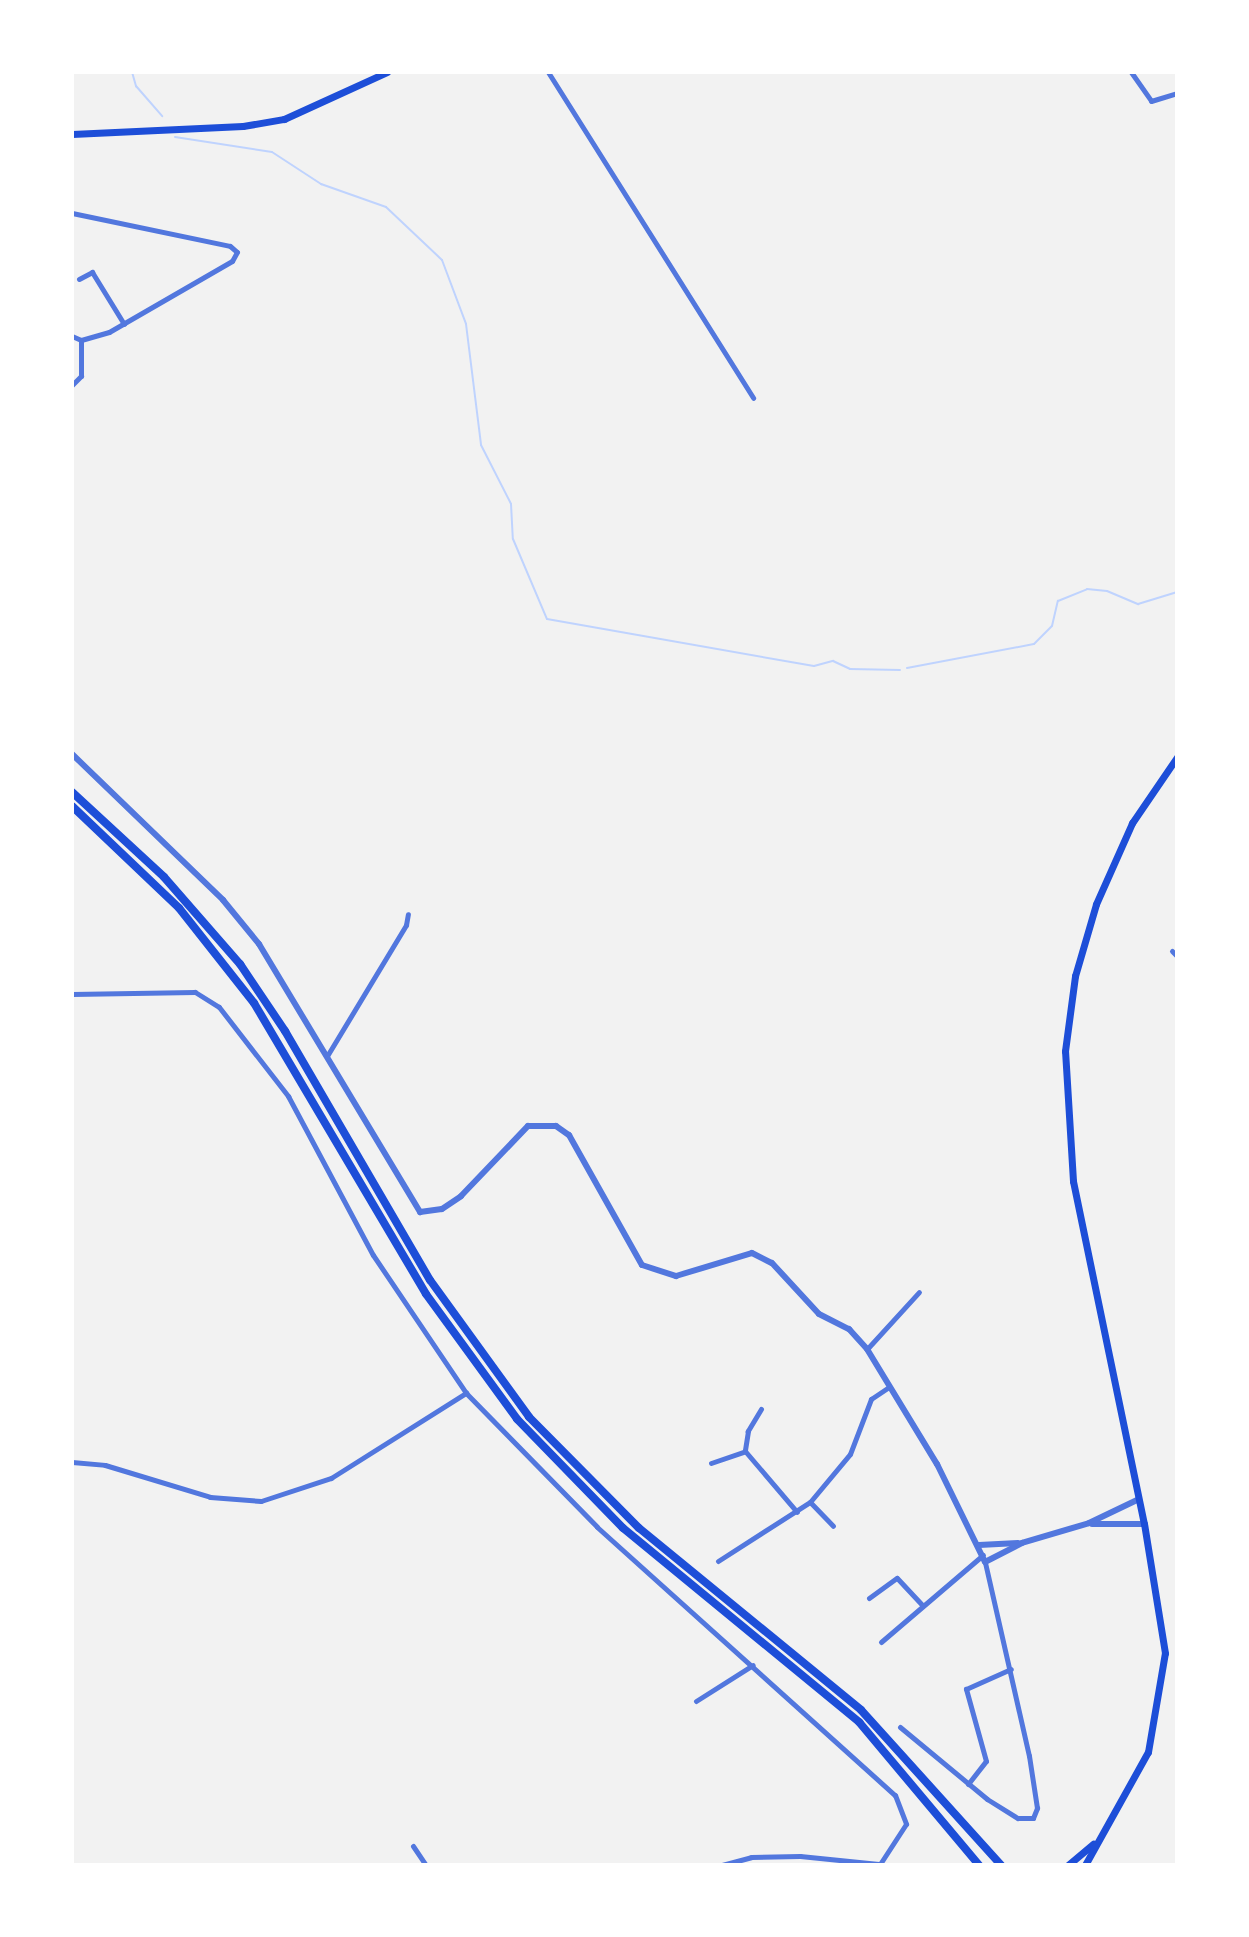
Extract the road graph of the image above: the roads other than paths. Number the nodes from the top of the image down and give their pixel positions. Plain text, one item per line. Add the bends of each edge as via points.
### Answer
1 (387, 72) edge
2 (548, 72) edge
3 (1131, 72) edge
4 (1177, 93) edge
5 (72, 134) edge
6 (72, 213) edge
7 (79, 279) dead end
8 (124, 324) junction
9 (72, 336) edge
10 (81, 340) junction
11 (72, 385) edge
12 (753, 398) dead end
13 (72, 754) edge
14 (1177, 757) edge
15 (72, 792) edge
16 (72, 806) edge
17 (408, 914) dead end
18 (72, 994) edge
19 (327, 1056) junction
20 (919, 1292) dead end
21 (867, 1349) junction
22 (889, 1387) junction
23 (466, 1393) junction
24 (761, 1409) dead end
25 (745, 1451) junction
26 (72, 1462) edge
27 (711, 1463) dead end
28 (1139, 1499) junction
29 (810, 1502) junction
30 (797, 1512) junction
31 (1089, 1523) junction
32 (1144, 1524) junction
33 (833, 1526) dead end
34 (1022, 1543) junction
35 (979, 1545) junction
36 (984, 1559) junction
37 (718, 1561) dead end
38 (869, 1598) dead end
39 (923, 1606) junction
40 (881, 1642) dead end
41 (753, 1665) junction
42 (1011, 1669) junction
43 (696, 1701) dead end
44 (900, 1727) dead end
45 (968, 1784) junction
46 (1098, 1840) junction
47 (413, 1846) dead end
48 (869, 1864) edge
49 (426, 1865) edge
50 (722, 1865) edge
51 (880, 1865) edge
52 (979, 1865) edge
53 (1001, 1865) edge
54 (1068, 1865) edge
55 (1085, 1865) edge

1 - 5 main road via 284,119 243,126
2 - 12 street
3 - 4 street via 1151,101
6 - 8 street via 230,246 237,252 232,261
7 - 8 street via 92,272
8 - 10 street
9 - 10 street
10 - 11 street via 81,376
13 - 19 street via 223,900 259,944
14 - 28 main road via 1132,823 1096,904 1075,976 1065,1051 1073,1181
15 - 53 highway via 164,877 240,964 452,1314 529,1417 639,1528 861,1710
16 - 52 highway via 179,908 254,1003 426,1294 517,1419 623,1528 859,1722
17 - 19 street
18 - 23 street via 195,992 219,1007 288,1096 373,1255
19 - 21 street via 420,1212 442,1209 461,1196 528,1126 556,1126 569,1135 642,1265 676,1276 742,1253 762,1256 819,1314 849,1329
20 - 21 street
21 - 22 street
22 - 29 street via 874,1394 850,1454
22 - 35 street
23 - 26 street via 331,1478 261,1501 210,1497 105,1465
23 - 41 street via 552,1486
24 - 25 street via 748,1431
25 - 27 street
25 - 30 street
28 - 31 street
28 - 32 main road
29 - 30 street
29 - 33 street
30 - 37 street
31 - 32 street
31 - 34 street
32 - 46 main road via 1164,1626 1161,1703 1133,1787
34 - 35 street
34 - 36 street
35 - 36 street
36 - 39 street
36 - 42 street
38 - 39 street via 897,1578
39 - 40 street
41 - 43 street
41 - 51 street via 895,1795 906,1824
42 - 45 street via 966,1689 986,1761
42 - 45 street via 1037,1808 1033,1818 1018,1818
44 - 45 street
46 - 54 main road
46 - 55 main road
47 - 49 street
48 - 50 street via 800,1856 751,1857
48 - 51 street

